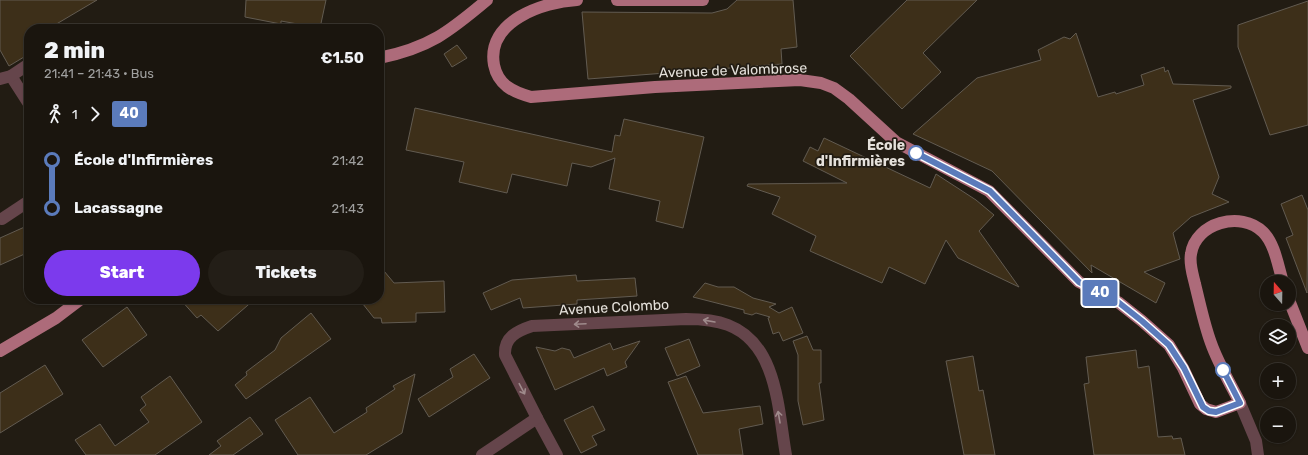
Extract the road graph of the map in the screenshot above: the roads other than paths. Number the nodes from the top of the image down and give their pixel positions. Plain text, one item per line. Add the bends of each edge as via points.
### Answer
1 (487, 0) edge
2 (577, 0) edge
3 (617, 0) edge
4 (704, 0) edge
5 (384, 57) edge
6 (24, 67) edge
7 (5, 77) edge
8 (24, 98) edge
9 (24, 205) edge
10 (2, 220) dead end
11 (1281, 275) edge
12 (74, 304) edge
13 (1293, 311) edge
14 (1308, 348) edge
15 (0, 351) edge
16 (1240, 403) junction
17 (537, 418) junction
18 (482, 455) edge
19 (557, 455) edge
20 (786, 455) edge
21 (1258, 455) edge

1 - 5 main road via 440,37 404,53
2 - 16 main road, Avenue de Valombrose via 540,6 505,29 496,42 492,56 495,71 504,85 531,96 800,80 834,88 896,142 990,191 1079,282 1118,302 1142,321 1169,345 1184,368 1203,407 1216,412
3 - 4 main road
6 - 7 street
7 - 8 street
9 - 10 street
11 - 16 main road via 1267,237 1248,222 1218,224 1197,238 1192,248 1190,260 1208,334
12 - 15 main road via 56,318
13 - 14 main road
16 - 21 street via 1256,441
17 - 18 street
17 - 19 street, Avenue Colombo
20 -> 17 street, Avenue Colombo via 773,382 767,364 744,333 728,325 706,320 532,326 518,331 510,337 504,347 505,355

